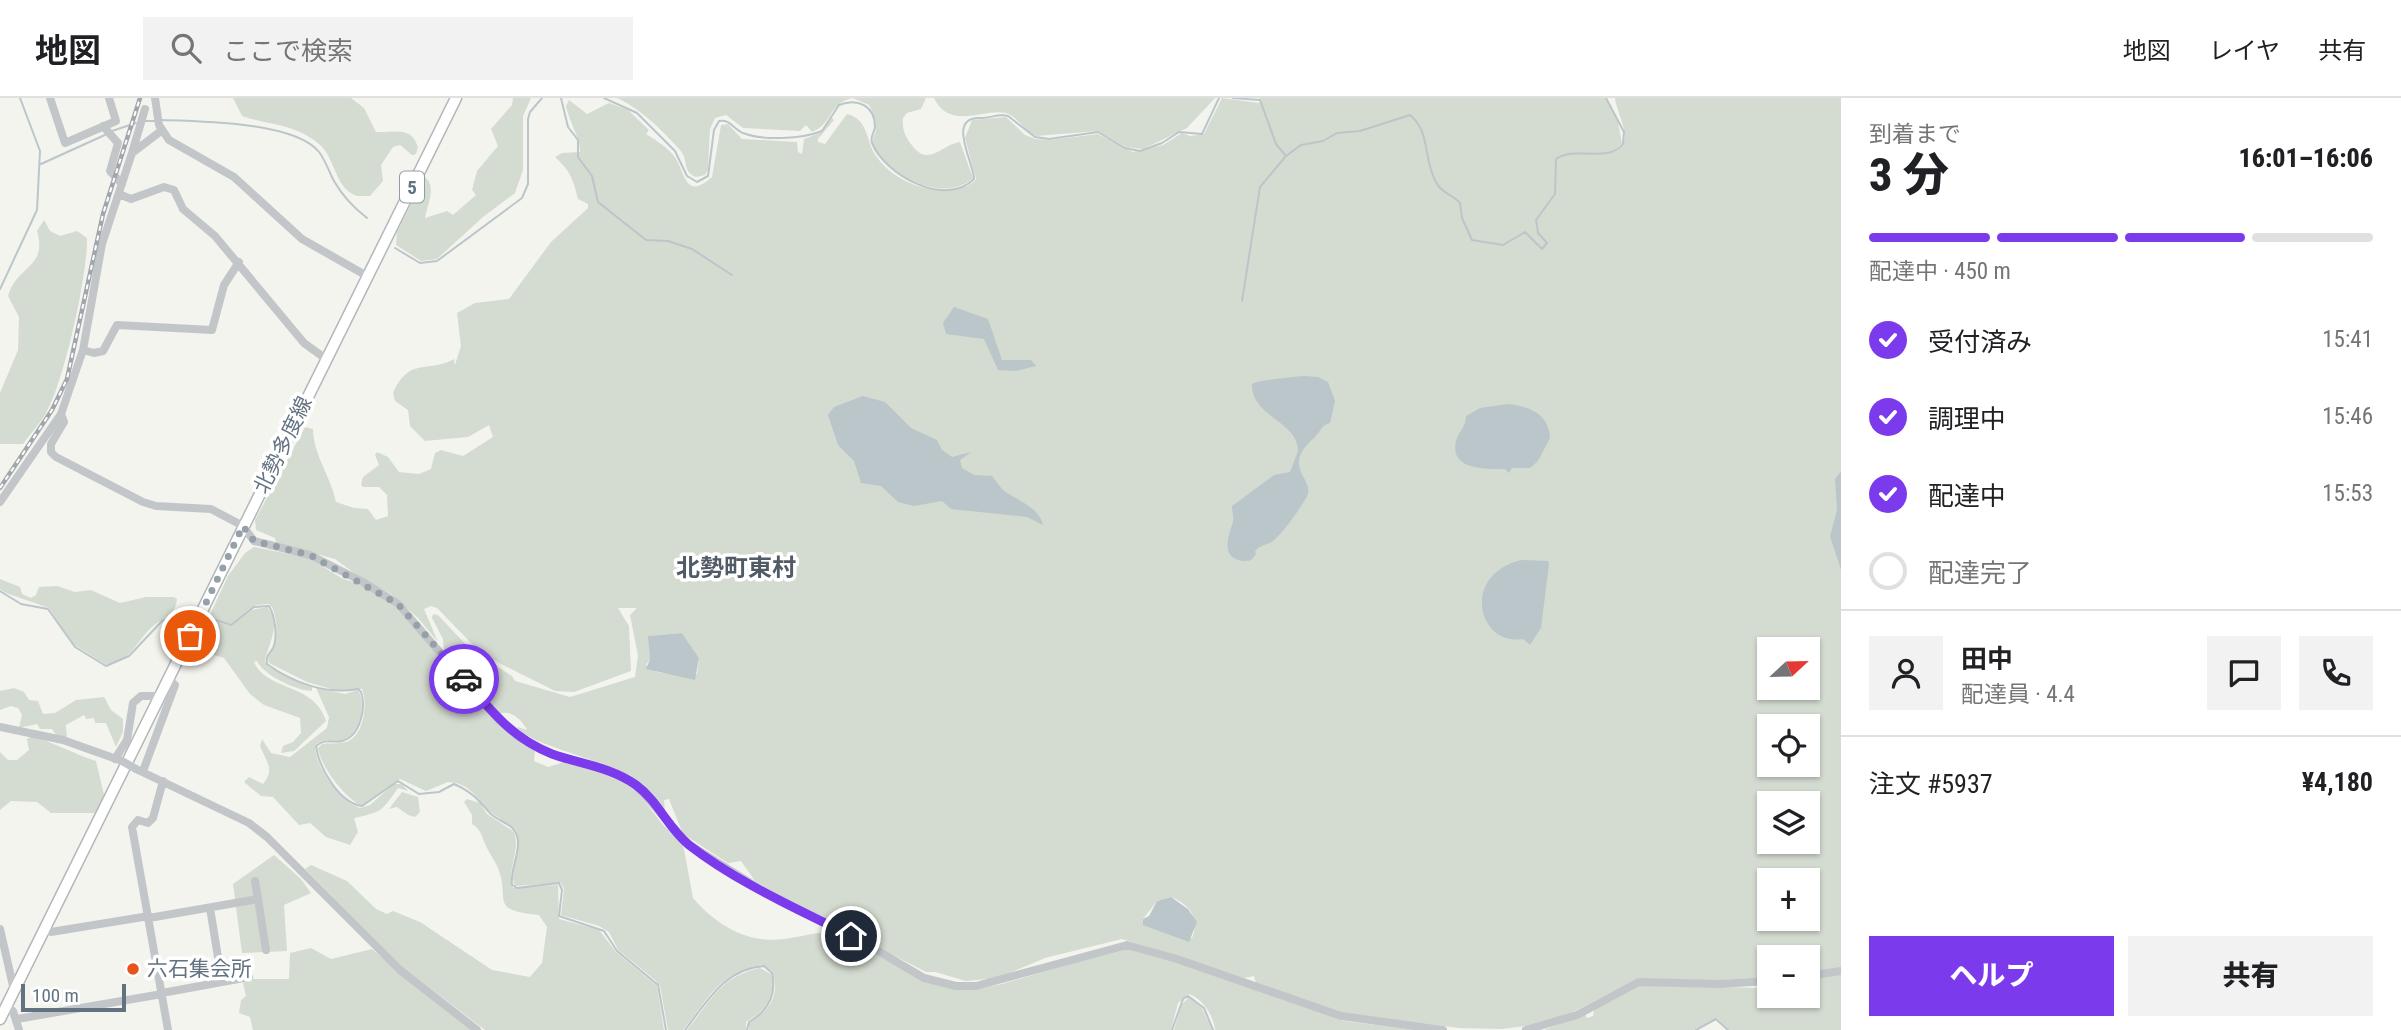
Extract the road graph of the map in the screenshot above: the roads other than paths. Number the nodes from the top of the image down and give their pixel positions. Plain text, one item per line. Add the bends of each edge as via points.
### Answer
1 (50, 98) edge
2 (108, 98) edge
3 (155, 98) edge
4 (456, 98) edge
5 (142, 117) dead end
6 (103, 128) junction
7 (160, 128) junction
8 (132, 153) junction
9 (122, 184) junction
10 (119, 194) junction
11 (239, 262) junction
12 (367, 276) junction
13 (83, 350) junction
14 (326, 359) junction
15 (61, 414) junction
16 (0, 502) edge
17 (243, 526) junction
18 (169, 680) junction
19 (161, 696) junction
20 (0, 727) edge
21 (118, 760) junction
22 (139, 770) junction
23 (163, 781) junction
24 (255, 881) dead end
25 (258, 899) junction
26 (210, 908) junction
27 (149, 917) junction
28 (0, 929) edge
29 (45, 930) junction
30 (1, 942) edge
31 (266, 950) dead end
32 (1841, 971) edge
33 (1820, 974) edge
34 (249, 977) dead end
35 (222, 982) junction
36 (1757, 982) edge
37 (14, 990) junction
38 (162, 993) junction
39 (7, 1007) junction
40 (0, 1019) edge
41 (17, 1019) junction
42 (19, 1030) edge
43 (168, 1030) edge
44 (477, 1030) edge
45 (1443, 1030) edge
46 (1526, 1030) edge

1 - 6 street via 65,143
2 - 6 street via 116,121
3 - 7 street
4 - 12 main road, 北勢多度線 / 5
5 - 8 street
6 - 9 street via 118,143 110,171
7 - 8 street
7 - 12 street via 180,148 234,177 302,239
8 - 9 street
9 - 10 street
10 - 11 street via 131,199 164,187 174,190 183,209
10 - 13 street via 102,244
11 - 13 street via 224,285 212,330 117,325 103,351
11 - 14 street via 304,343
12 - 14 main road, 北勢多度線 / 5
13 - 15 street
14 - 17 main road, 北勢多度線 / 5
15 - 16 street
15 - 17 street via 64,422 51,444 56,457 143,502 211,509
17 - 18 main road, 北勢多度線 / 5
17 - 45 street via 254,541 310,555 398,604 517,736 635,784 688,844 780,902 924,978 976,986 1127,945 1341,1016
18 - 19 main road, 北勢多度線 / 5
18 - 22 street via 175,685
19 - 21 street via 141,696 133,703 127,740
19 - 29 main road, 北勢多度線 / 5
20 - 21 street via 63,740
21 - 22 street, bridge
22 - 23 street
23 - 27 street via 153,818 148,823 138,820 132,827
23 - 44 street via 249,822 400,970
24 - 25 street
25 - 26 street
25 - 31 street
26 - 27 street
26 - 35 street
27 - 29 street
27 - 38 street
28 - 30 street
29 - 37 main road, 北勢多度線 / 5
30 - 37 street
32 - 33 street
34 - 35 street
35 - 38 street
36 - 46 street via 1639,982 1577,1015
37 - 39 main road, 北勢多度線 / 5
38 - 41 street
38 - 43 street
39 - 40 main road, 北勢多度線 / 5
39 - 41 street
41 - 42 street

